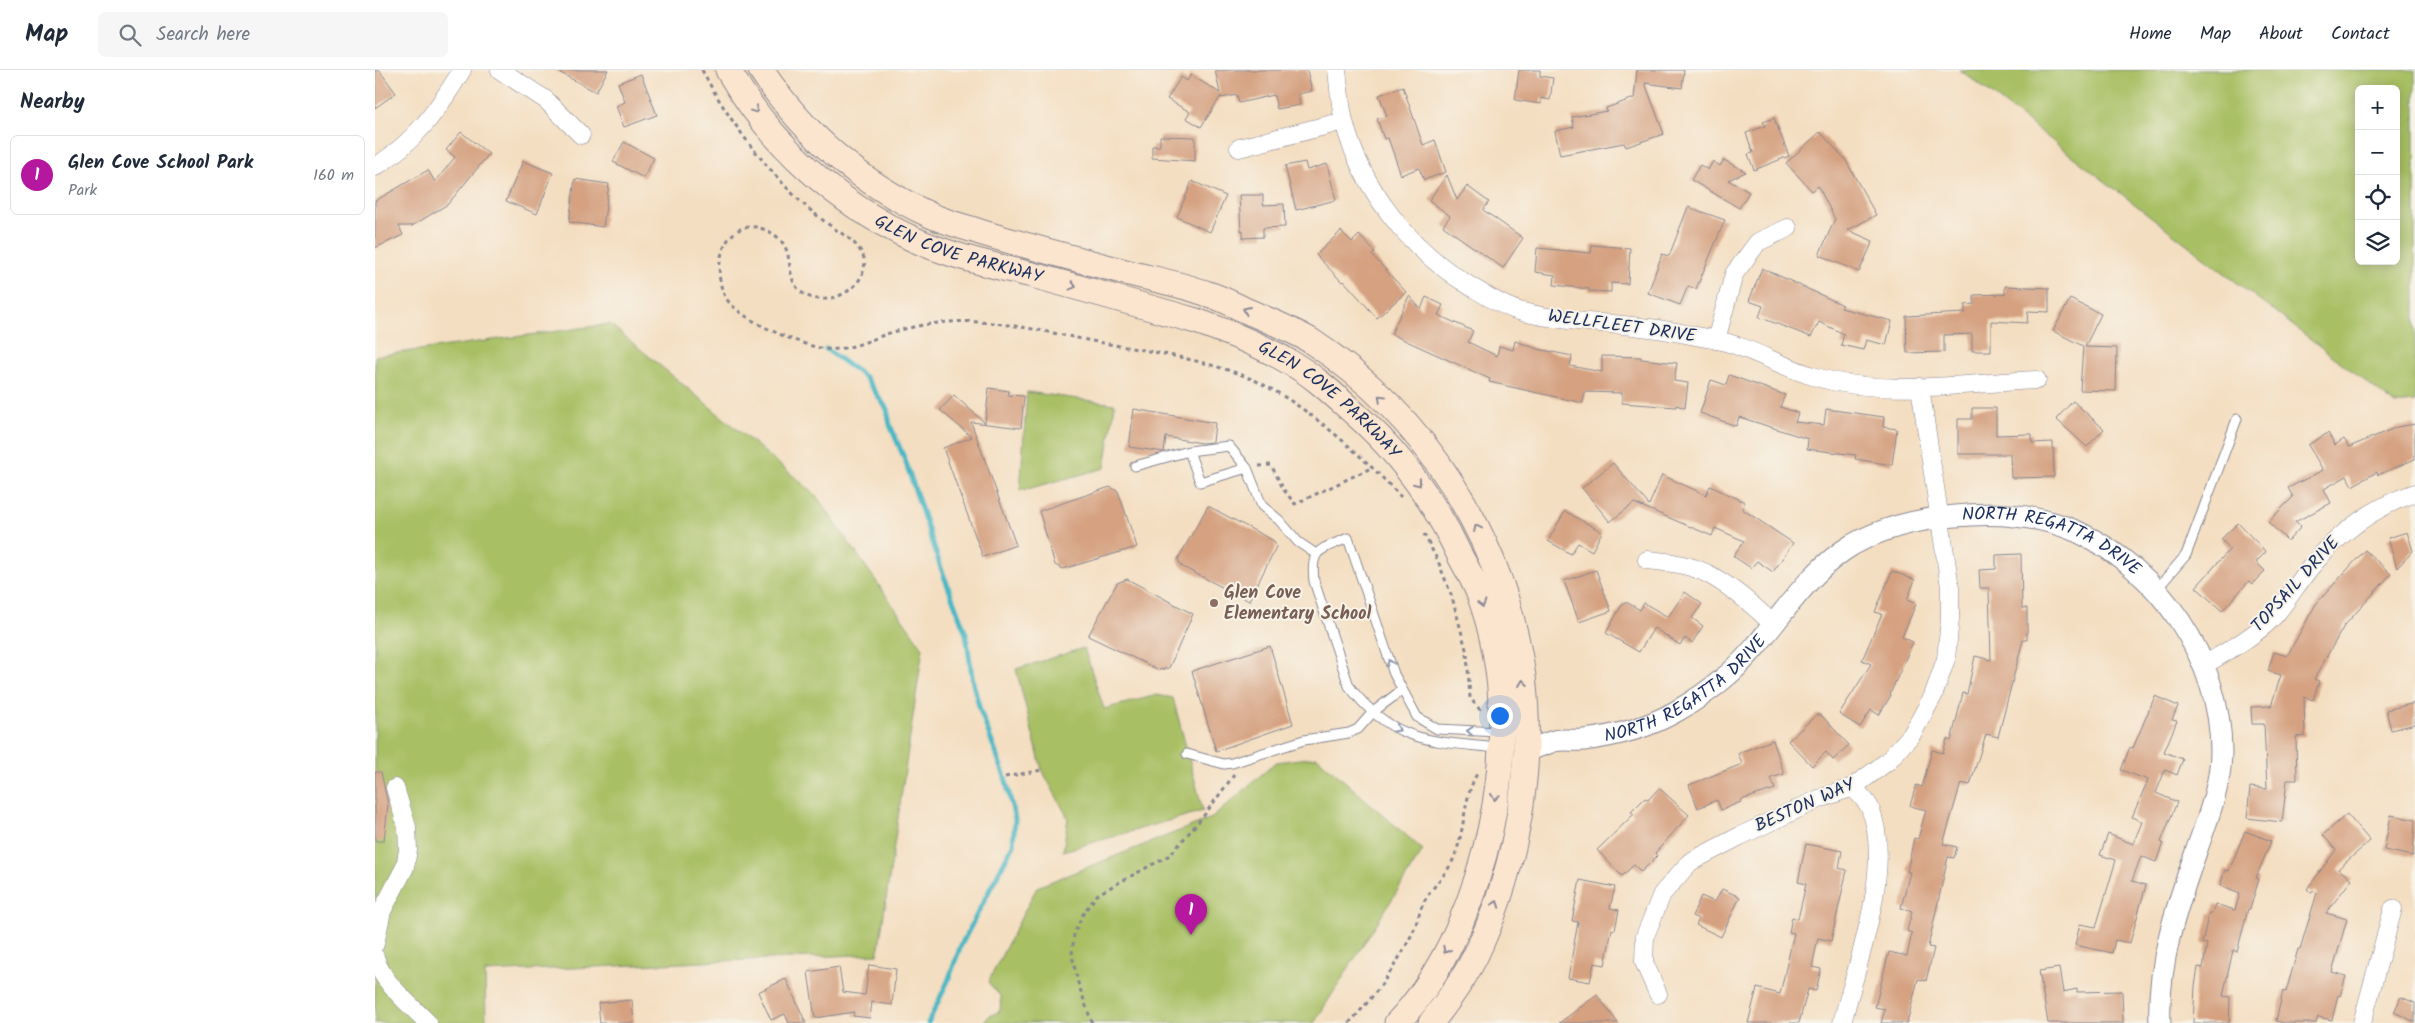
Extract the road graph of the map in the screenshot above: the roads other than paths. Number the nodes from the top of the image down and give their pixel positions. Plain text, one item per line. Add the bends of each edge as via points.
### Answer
1 (462, 70) edge
2 (499, 70) edge
3 (728, 70) edge
4 (761, 70) edge
5 (1337, 70) edge
6 (1344, 121) junction
7 (581, 135) dead end
8 (1239, 148) dead end
9 (375, 167) edge
10 (1788, 228) dead end
11 (1716, 340) junction
12 (2037, 380) dead end
13 (1920, 387) junction
14 (2237, 418) dead end
15 (1189, 451) junction
16 (1135, 466) dead end
17 (1247, 468) junction
18 (2415, 494) edge
19 (1938, 518) junction
20 (1316, 554) junction
21 (1647, 560) dead end
22 (2155, 590) junction
23 (1773, 624) junction
24 (2204, 665) junction
25 (1402, 690) junction
26 (1373, 712) junction
27 (1514, 741) junction
28 (1187, 754) dead end
29 (1853, 787) junction
30 (395, 788) dead end
31 (2393, 909) dead end
32 (375, 944) edge
33 (375, 957) edge
34 (1659, 994) dead end
35 (428, 1023) edge
36 (1397, 1023) edge
37 (1431, 1023) edge
38 (1842, 1023) edge
39 (2160, 1023) edge
40 (2362, 1023) edge

1 - 9 street via 437,111 416,136
2 - 7 street via 546,100
3 -> 27 main road, GLEN COVE PARKWAY via 781,143 810,172 856,207 913,239 959,256 1229,332 1292,363 1331,392 1381,436 1427,495 1449,531 1478,590
27 -> 4 main road, GLEN COVE PARKWAY via 1519,648 1509,606 1473,519 1409,425 1368,385 1310,341 1209,294 933,217 889,195 830,152 782,101
5 - 6 street, WELLFLEET DRIVE
6 - 8 street
6 - 11 street, WELLFLEET DRIVE via 1364,172 1383,205 1416,246 1447,273 1516,310 1566,322 1643,327
10 - 11 street via 1758,242 1735,274
11 - 13 street, WELLFLEET DRIVE via 1812,376 1855,385
12 - 13 street, WELLFLEET DRIVE
13 - 19 street, BESTON WAY
14 - 22 lane via 2186,555
15 - 16 lane
15 - 17 lane via 1229,446
15 - 17 lane via 1200,482
17 - 20 lane via 1262,506 1298,542
18 - 24 street, TOPSAIL DRIVE via 2398,499 2362,519 2335,540 2275,614 2254,634
19 - 22 street, NORTH REGATTA DRIVE via 2013,515 2054,524 2077,532 2128,562
19 - 23 street, NORTH REGATTA DRIVE via 1897,526 1848,548 1804,586
19 - 29 street, BESTON WAY via 1950,587 1945,660 1933,696 1912,734 1888,762
25 -> 20 lane via 1388,658 1349,538
20 - 26 lane via 1312,567 1314,581 1349,686
21 - 23 street via 1678,563 1708,574 1754,606
22 - 24 street, NORTH REGATTA DRIVE via 2185,628
23 - 27 street, NORTH REGATTA DRIVE via 1729,674 1675,712 1637,730 1584,740
24 - 39 street, NORTH REGATTA DRIVE via 2221,751 2215,797 2163,961
25 - 26 lane
27 -> 25 lane via 1437,729 1417,717
26 -> 27 lane via 1400,731 1429,741
26 - 28 lane via 1349,733 1305,740 1232,763 1224,764
27 -> 36 main road, GLEN COVE PARKWAY via 1474,891 1427,985
37 -> 27 main road, GLEN COVE PARKWAY via 1480,947 1505,880 1521,804
29 - 34 street, BESTON WAY via 1793,811 1690,862 1663,894 1645,936 1644,962
29 - 38 street via 1870,807 1879,851 1877,886
30 - 32 street via 407,827 408,850 405,867 382,911
31 - 40 street
33 - 35 street via 390,983

